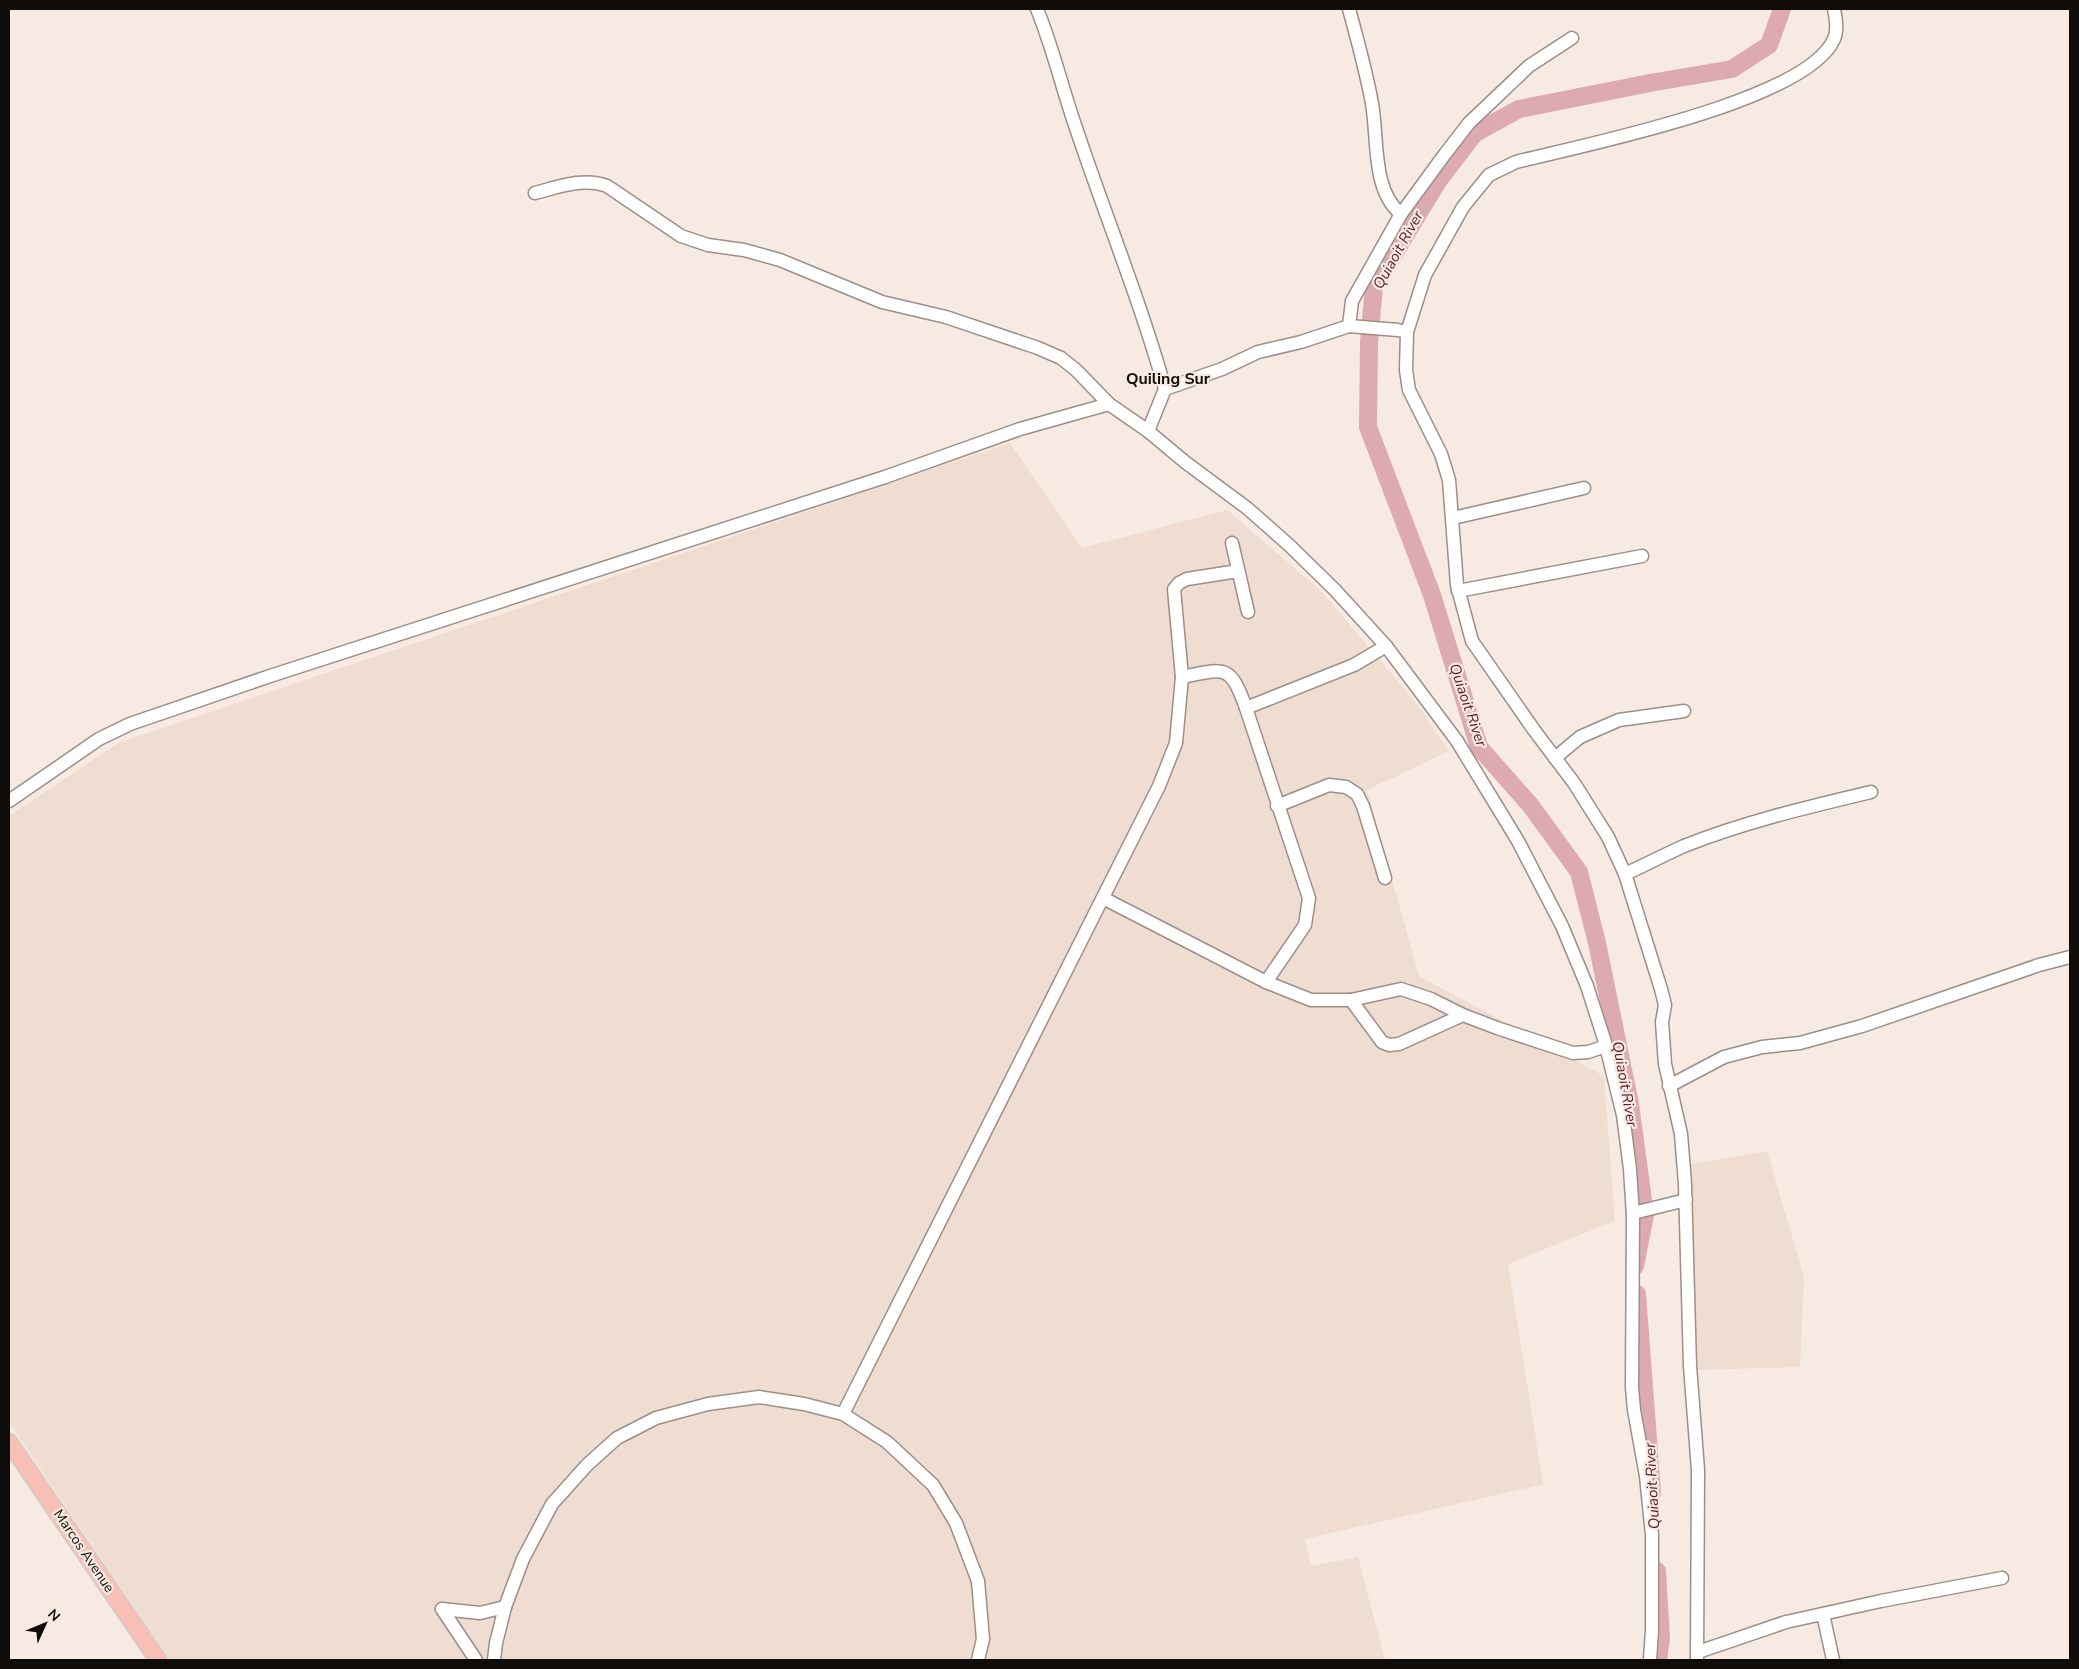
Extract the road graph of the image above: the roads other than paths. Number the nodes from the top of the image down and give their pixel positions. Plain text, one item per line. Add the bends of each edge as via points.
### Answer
1 (1037, 9) edge
2 (1349, 9) edge
3 (1834, 9) edge
4 (1572, 38) dead end
5 (535, 194) dead end
6 (1401, 214) junction
7 (1355, 327) junction
8 (1402, 331) junction
9 (1165, 389) junction
10 (1109, 404) junction
11 (1148, 431) junction
12 (1584, 488) dead end
13 (1453, 518) junction
14 (1232, 543) dead end
15 (1642, 556) dead end
16 (1238, 571) junction
17 (1458, 591) junction
18 (1248, 612) dead end
19 (1386, 646) junction
20 (1182, 677) junction
21 (1246, 708) junction
22 (1684, 711) dead end
23 (1555, 758) junction
24 (1871, 792) dead end
25 (9, 801) edge
26 (1277, 806) junction
27 (1626, 874) junction
28 (1385, 878) dead end
29 (1103, 898) junction
30 (2070, 957) edge
31 (1266, 982) junction
32 (1351, 1000) junction
33 (1463, 1015) junction
34 (1606, 1046) junction
35 (1669, 1086) junction
36 (1681, 1201) junction
37 (1637, 1212) junction
38 (843, 1414) junction
39 (9, 1442) edge
40 (2002, 1578) dead end
41 (505, 1607) junction
42 (1823, 1614) junction
43 (1698, 1656) edge
44 (158, 1660) edge
45 (476, 1660) edge
46 (494, 1660) edge
47 (978, 1660) edge
48 (1650, 1660) edge
49 (1833, 1660) edge

1 - 9 street
2 - 6 street via 1372,100 1378,163 1387,196
3 - 8 street via 1837,20 1835,38 1828,48 1818,60 1769,89 1707,113 1516,162 1489,175 1463,207 1425,275
4 - 6 street via 1529,66 1469,124
5 - 10 street via 595,181 681,236 780,260 882,302 946,317 1038,348 1061,358
6 - 7 street via 1352,301
7 - 8 street
7 - 9 street via 1258,352
8 - 13 street via 1409,390 1441,454 1449,480
9 - 11 street
10 - 11 street
10 - 25 street via 1020,429 885,477 130,724 99,739
11 - 19 street via 1290,546
12 - 13 street
13 - 17 street
14 - 16 street
15 - 17 street
16 - 18 street
16 - 20 street via 1187,579 1174,589
17 - 23 street via 1472,641
19 - 21 street via 1354,665
19 - 34 street via 1457,741 1518,841 1588,986
20 - 21 street via 1222,672 1236,682
20 - 29 street via 1176,743 1159,786
21 - 26 street
22 - 23 street via 1619,720 1580,737
23 - 27 street via 1608,837
24 - 27 street via 1729,830 1684,846
26 - 28 street via 1329,786 1346,787 1357,794
26 - 31 street via 1309,898 1305,925
27 - 35 street via 1665,1005 1662,1022
29 - 31 street
29 - 38 street
30 - 35 street via 1862,1026 1800,1043 1762,1047 1724,1057
31 - 32 street via 1311,1000
32 - 33 street via 1401,989
32 - 33 street via 1382,1042 1389,1045
33 - 34 street via 1573,1053
34 - 37 street via 1623,1115
35 - 36 street via 1680,1134
36 - 37 street
36 - 43 street via 1698,1470
37 - 48 street via 1632,1387 1652,1535
38 - 41 street via 759,1397 708,1404 656,1418 617,1438 552,1504 523,1559
38 - 47 street via 887,1442 933,1485 956,1523 978,1581 983,1639
39 - 44 main road, Marcos Avenue
40 - 42 street
41 - 45 street via 480,1613 442,1609
41 - 46 street
42 - 43 street via 1786,1622
42 - 49 street

